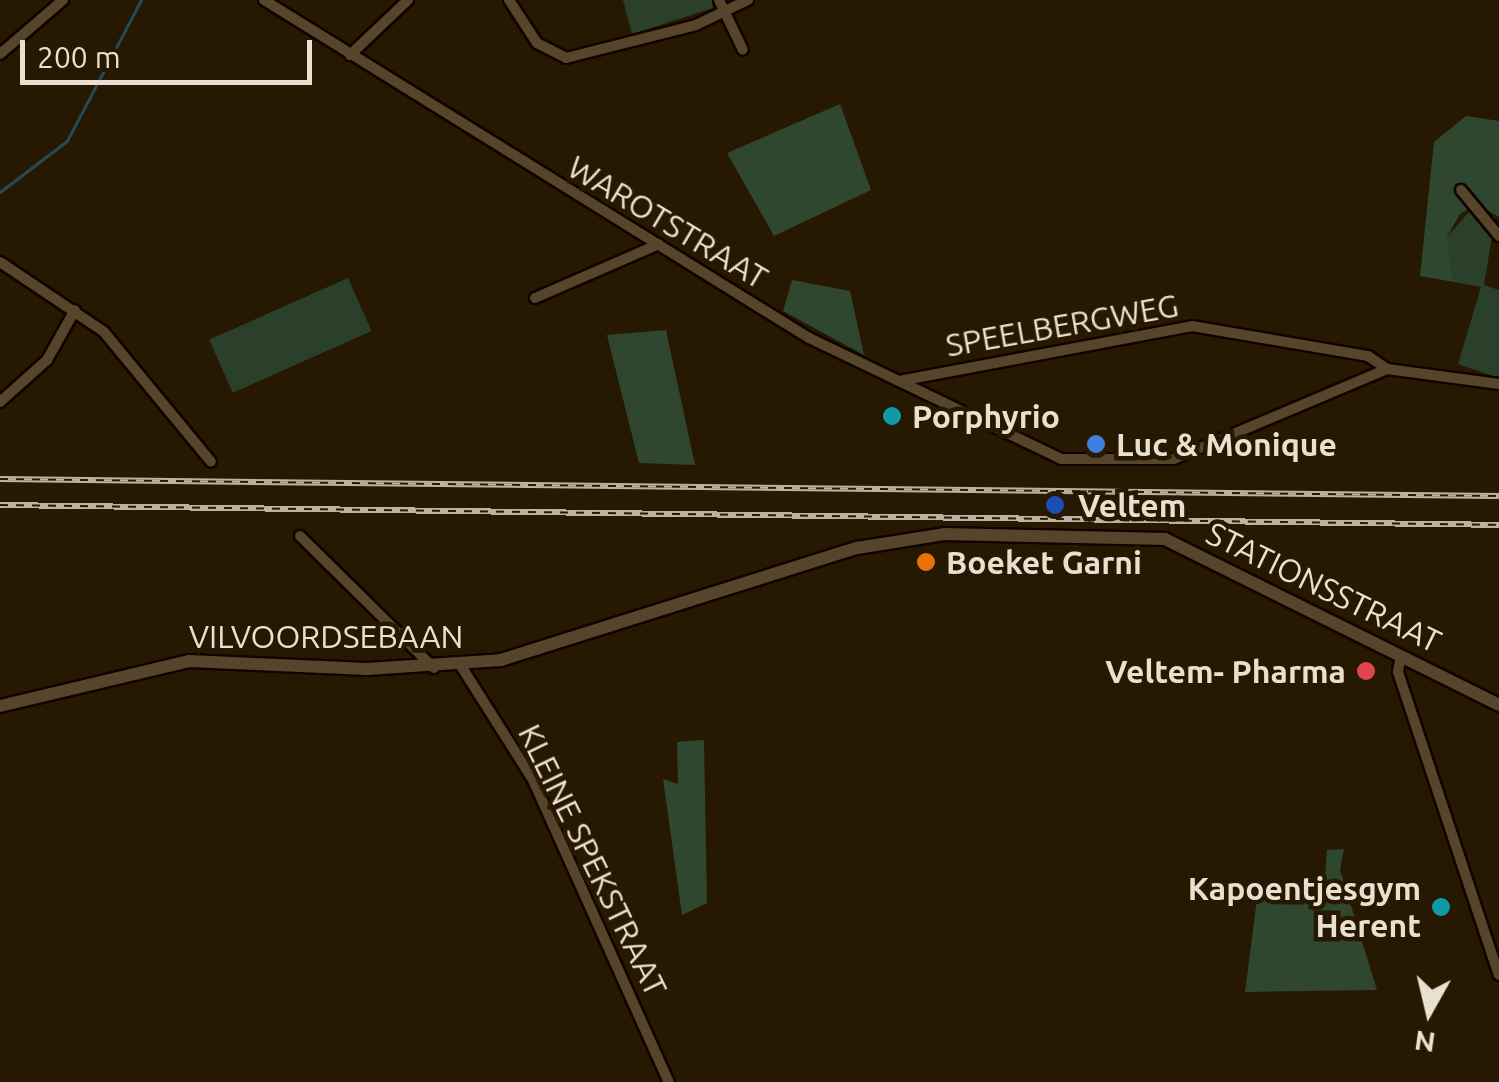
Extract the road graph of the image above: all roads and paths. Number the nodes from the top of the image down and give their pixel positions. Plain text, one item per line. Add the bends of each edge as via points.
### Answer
1 (63, 0) edge
2 (264, 0) edge
3 (408, 0) edge
4 (508, 0) edge
5 (719, 0) edge
6 (748, 0) edge
7 (724, 12) junction
8 (2, 48) edge
9 (743, 50) dead end
10 (350, 55) junction
11 (1461, 190) dead end
12 (1499, 236) edge
13 (659, 244) junction
14 (0, 262) edge
15 (536, 298) dead end
16 (76, 310) junction
17 (1353, 355) junction
18 (1386, 370) junction
19 (1371, 373) junction
20 (898, 382) junction
21 (1499, 384) edge
22 (0, 402) edge
23 (210, 462) dead end
24 (300, 536) dead end
25 (879, 542) joint
26 (1401, 656) junction
27 (462, 666) junction
28 (435, 669) junction
29 (1499, 705) edge
30 (0, 706) edge
31 (1494, 946) edge
32 (1499, 975) edge
33 (670, 1082) edge

1 - 8 street
2 - 10 street, WAROTSTRAAT
3 - 10 street
4 - 7 street via 537,43 566,58
5 - 7 street
6 - 7 street
7 - 9 street
10 - 13 street, WAROTSTRAAT
11 - 12 street
13 - 15 street
13 - 20 street, WAROTSTRAAT
14 - 16 street
16 - 22 street via 47,360
16 - 23 street
17 - 18 street, SPEELBERGWEG
17 - 19 street
17 - 20 street, SPEELBERGWEG via 1192,326
18 - 19 street
18 - 21 street
19 - 20 street, WAROTSTRAAT via 1166,461 1061,459
24 - 28 street
25 - 26 street, STATIONSSTRAAT via 944,534 1165,540
25 - 27 street, VILVOORDSEBAAN
26 - 29 street, STATIONSSTRAAT
26 - 31 street via 1398,672
27 - 28 street, VILVOORDSEBAAN
27 - 33 street, KLEINE SPEKSTRAAT via 533,780
28 - 30 street, VILVOORDSEBAAN via 188,660
31 - 32 street

